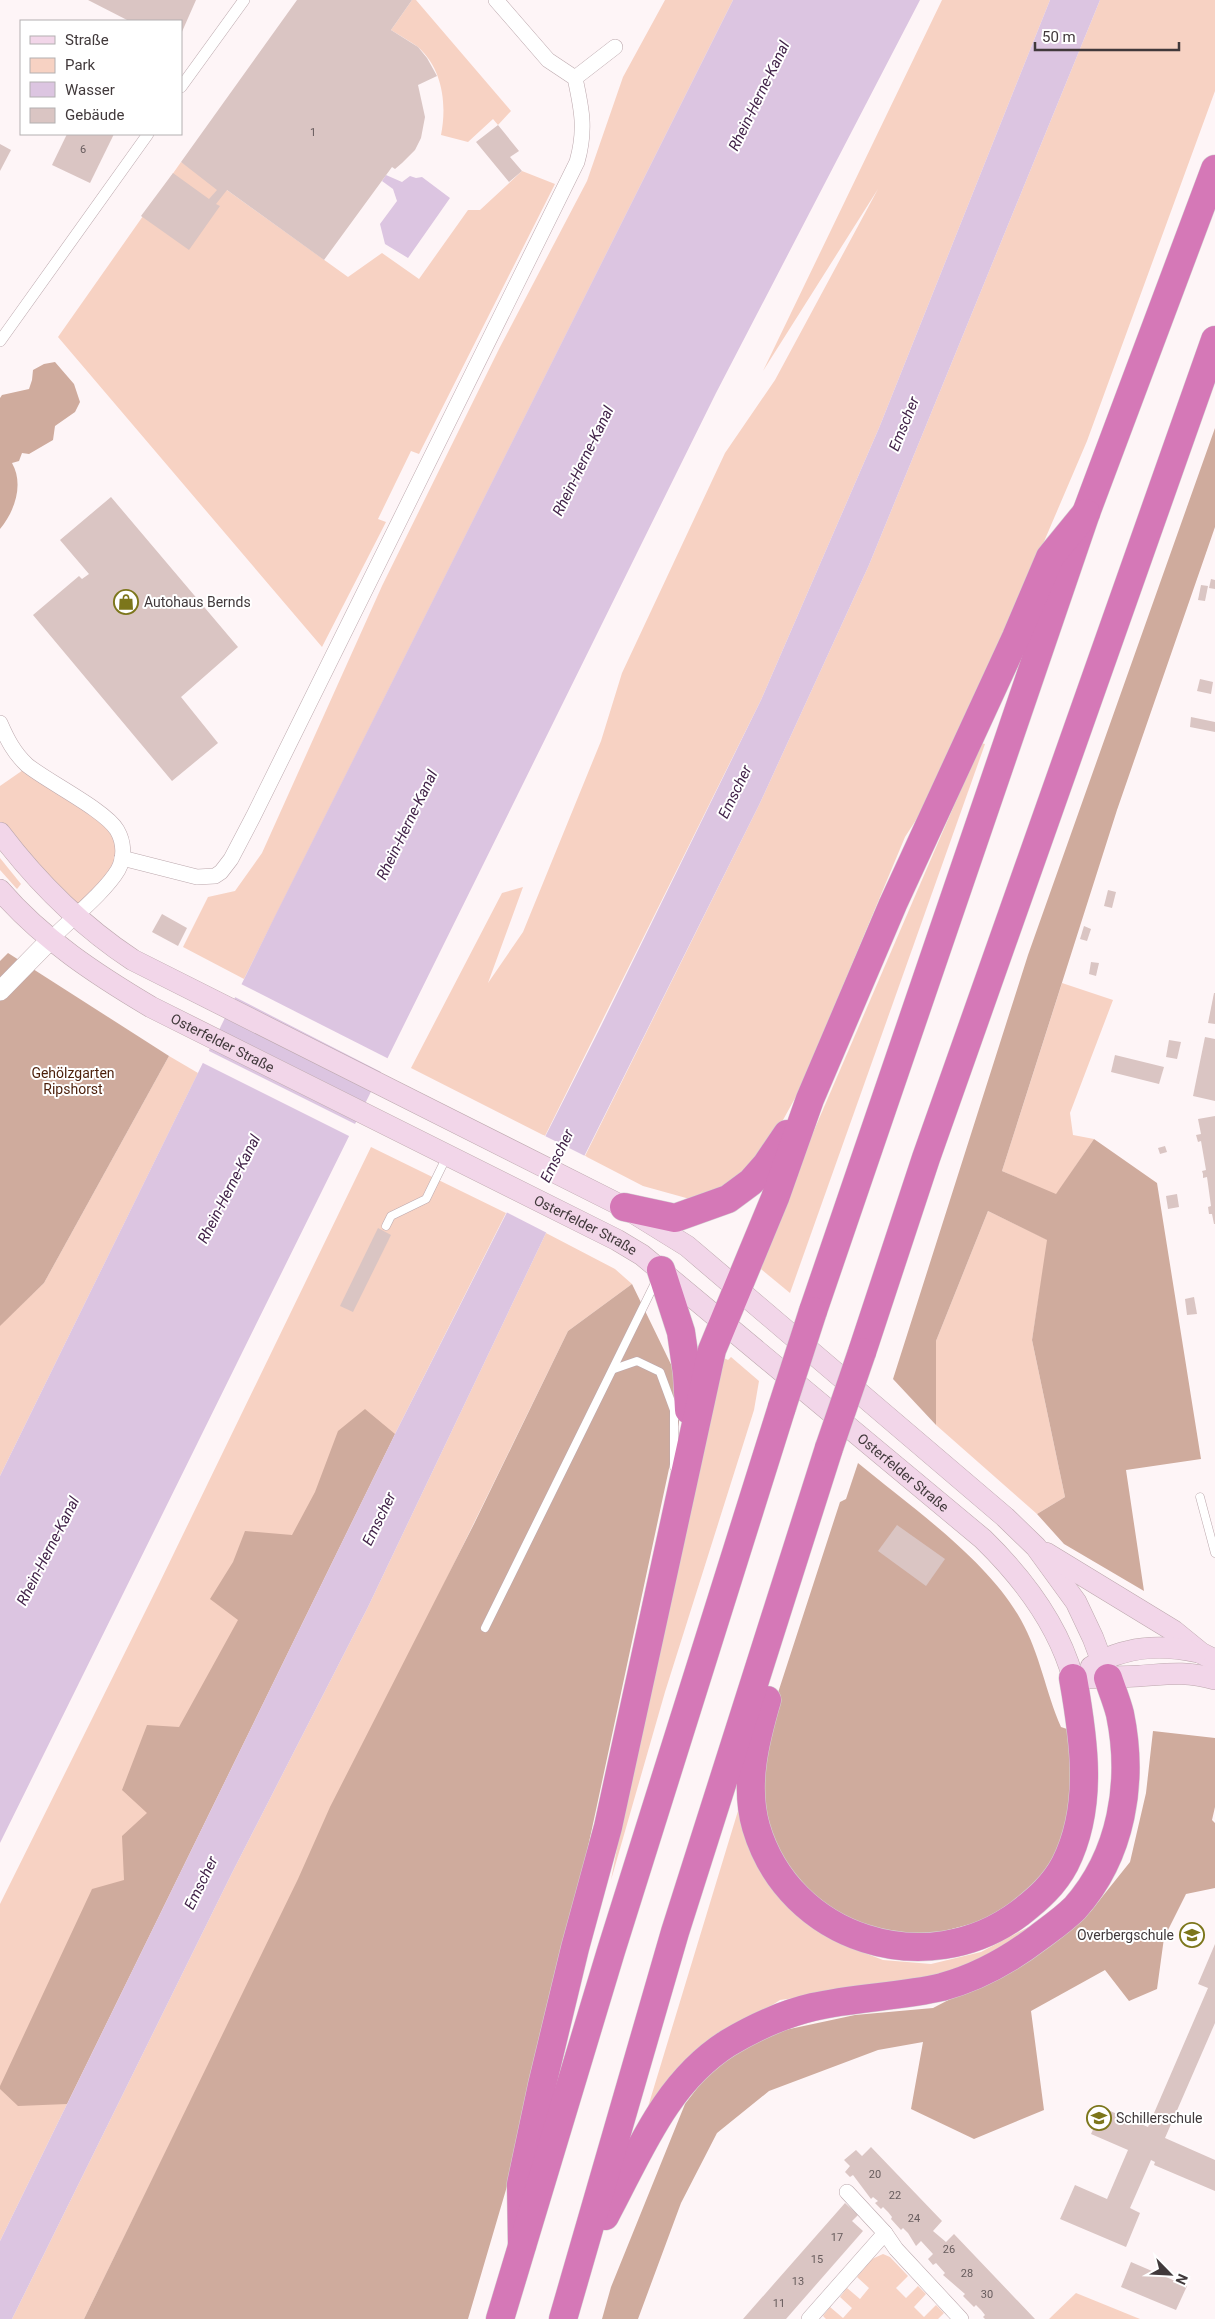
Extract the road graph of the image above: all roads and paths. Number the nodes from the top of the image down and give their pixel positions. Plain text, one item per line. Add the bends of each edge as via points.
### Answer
1 (244, 0) edge
2 (496, 0) edge
3 (615, 48) dead end
4 (575, 78) junction
5 (182, 86) edge
6 (147, 135) edge
7 (1215, 169) edge
8 (1215, 340) edge
9 (0, 341) edge
10 (1086, 513) junction
11 (0, 723) edge
12 (0, 833) edge
13 (122, 858) junction
14 (0, 890) edge
15 (74, 916) junction
16 (51, 939) junction
17 (0, 991) edge
18 (810, 1099) junction
19 (447, 1155) junction
20 (617, 1203) junction
21 (386, 1226) dead end
22 (661, 1270) junction
23 (738, 1288) junction
24 (724, 1322) junction
25 (614, 1369) junction
26 (690, 1452) junction
27 (672, 1476) dead end
28 (1200, 1497) dead end
29 (1036, 1547) junction
30 (1215, 1553) edge
31 (651, 1586) dead end
32 (774, 1618) junction
33 (485, 1628) dead end
34 (1208, 1656) edge
35 (1104, 1669) junction
36 (643, 1671) junction
37 (1073, 1678) junction
38 (1215, 1680) edge
39 (847, 2192) dead end
40 (885, 2233) junction
41 (522, 2245) junction
42 (577, 2270) junction
43 (500, 2319) edge
44 (563, 2319) edge
45 (808, 2319) edge
46 (961, 2319) edge

1 - 5 street
2 - 4 street via 548,60
3 - 4 street
4 - 13 street via 583,114 581,147 568,179 231,859 222,872 207,877
6 - 9 street
7 - 10 highway
8 - 32 highway, bridge via 926,1158
10 - 18 highway via 1050,557
10 - 41 highway, bridge via 813,1311 688,1703
11 - 13 street via 15,752 28,766 112,824 122,844
12 - 15 main road
13 - 15 street via 117,870
14 - 16 main road, Osterfelder Straße
15 - 16 street
15 - 20 main road via 133,960
16 - 17 street
16 - 19 main road, Osterfelder Straße via 116,986 188,1026
18 - 20 highway via 766,1165 751,1182 728,1199 675,1218
18 - 23 highway via 775,1198
19 - 21 lane via 426,1199 391,1216
19 - 22 main road, Osterfelder Straße via 595,1229
20 - 23 main road via 687,1246
22 - 24 main road, Osterfelder Straße
22 - 25 lane
22 - 26 highway via 681,1332 687,1374
23 - 24 highway
23 - 29 main road via 962,1479
24 - 26 highway via 712,1350
24 - 37 main road, Osterfelder Straße via 988,1543 1042,1609 1068,1660
25 - 27 lane via 637,1361 660,1372 674,1410
25 - 33 lane
26 - 36 highway
28 - 30 lane
29 - 34 main road via 1174,1631
29 - 35 main road via 1076,1602
31 - 36 lane
32 - 37 highway via 779,1657 758,1730 752,1776 753,1810 762,1842 784,1881 814,1911 842,1929 888,1945 938,1947 971,1940 1009,1922 1038,1900 1059,1875 1077,1830 1084,1789 1084,1754
32 - 42 highway via 678,1922
34 - 35 main road via 1174,1647 1147,1648 1117,1654
35 - 37 main road
35 - 38 main road via 1194,1674
35 - 42 highway via 1120,1713 1125,1756 1124,1797 1112,1849 1101,1872 1074,1909 1017,1954 968,1979 919,1992 805,2010 762,2025 726,2045 687,2078 659,2113
36 - 41 highway via 608,1827 563,1995 521,2184
39 - 40 street
40 - 45 street
40 - 46 street
41 - 43 highway
42 - 44 highway

